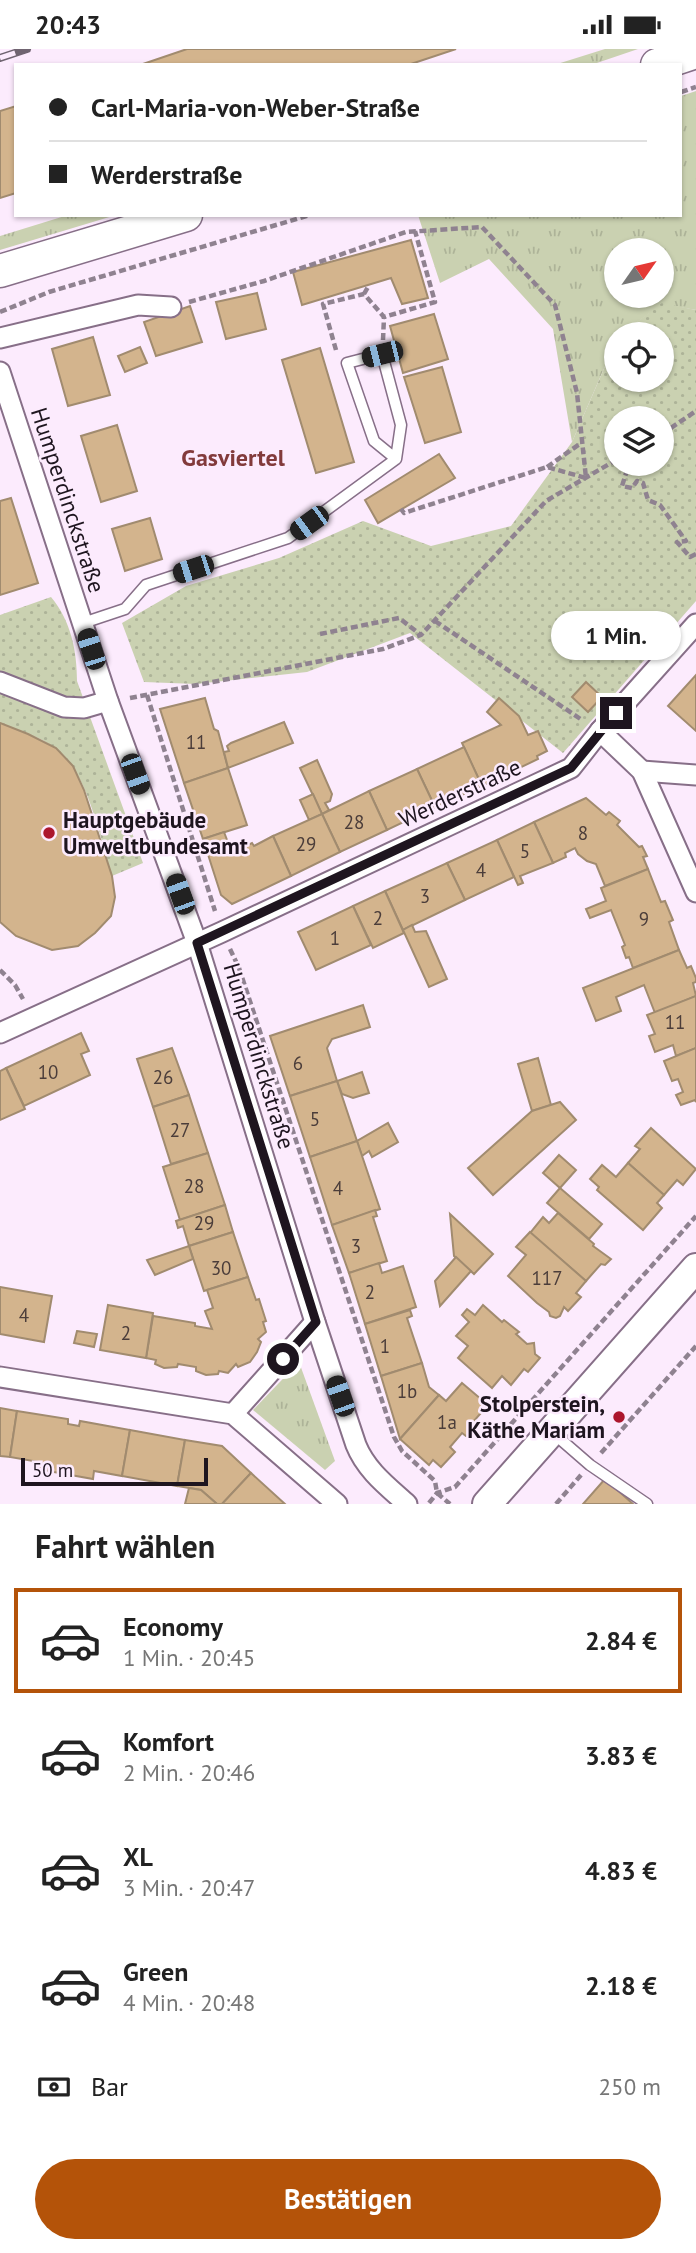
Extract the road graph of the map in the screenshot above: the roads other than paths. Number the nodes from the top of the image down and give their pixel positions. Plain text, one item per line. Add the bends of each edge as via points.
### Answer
1 (696, 52) edge
2 (663, 63) edge
3 (179, 217) edge
4 (0, 271) edge
5 (171, 307) road end
6 (0, 338) edge
7 (0, 372) edge
8 (396, 459) junction
9 (83, 623) junction
10 (696, 624) edge
11 (0, 682) edge
12 (108, 701) junction
13 (600, 731) junction
14 (642, 771) junction
15 (696, 775) edge
16 (696, 893) edge
17 (197, 943) junction
18 (0, 1033) edge
19 (696, 1269) edge
20 (316, 1322) junction
21 (0, 1377) edge
22 (233, 1414) junction
23 (552, 1431) junction
24 (337, 1504) edge
25 (407, 1504) edge
26 (487, 1504) edge
27 (647, 1504) edge

1 - 2 main road
3 - 4 main road
5 - 6 street via 138,305
7 - 9 street, Humperdinckstraße
8 - 8 lane via 401,425 382,354 347,363 374,440
8 - 9 lane via 288,538 146,585 125,609
9 - 12 street, Humperdinckstraße
10 - 13 street, Werderstraße
11 - 12 street via 64,707 85,708
12 - 17 street, Humperdinckstraße
13 - 14 street
13 - 17 street, Werderstraße via 571,768
14 - 15 street
14 - 16 street
17 - 18 street, Werderstraße
17 - 20 street, Humperdinckstraße
19 - 23 main road
20 - 22 street
20 - 25 street, Humperdinckstraße via 362,1459
21 - 22 street
22 - 24 street
23 - 26 main road
23 - 27 lane via 590,1465

